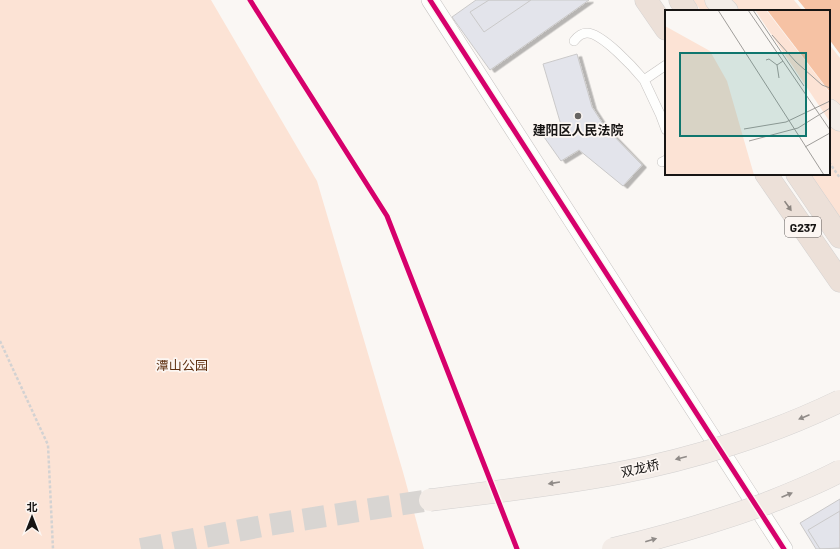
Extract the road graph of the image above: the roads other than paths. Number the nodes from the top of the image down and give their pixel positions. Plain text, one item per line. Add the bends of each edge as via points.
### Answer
1 (430, 0) edge
2 (646, 0) edge
3 (680, 0) edge
4 (716, 0) edge
5 (686, 10) edge
6 (726, 10) edge
7 (665, 28) edge
8 (574, 41) dead end
9 (665, 66) edge
10 (644, 80) junction
11 (830, 111) edge
12 (840, 120) edge
13 (665, 127) edge
14 (767, 175) edge
15 (798, 175) edge
16 (840, 237) edge
17 (840, 281) edge
18 (840, 401) edge
19 (840, 471) edge
20 (430, 500) tunnel mouth
21 (613, 549) edge
22 (784, 549) edge

1 - 22 street
2 - 7 highway
3 - 5 highway
4 - 6 main road
8 - 10 lane via 586,33 592,35 623,57
9 - 10 lane
10 - 13 lane
11 - 12 main road
14 -> 17 highway, G237
15 - 16 highway, G237
18 -> 20 main road, 双龙桥, bridge via 782,426 703,453 619,473
21 -> 19 main road, bridge via 726,518 783,497

